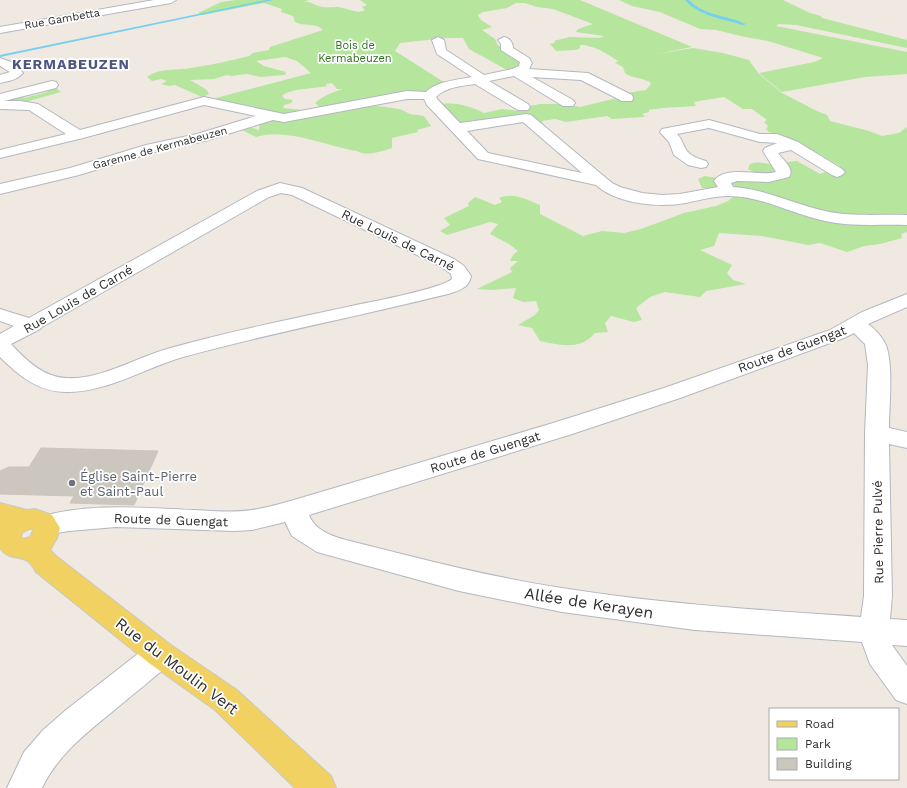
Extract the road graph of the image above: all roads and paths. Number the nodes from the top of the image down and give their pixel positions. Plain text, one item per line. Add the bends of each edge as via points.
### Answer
1 (171, 0) edge
2 (0, 30) edge
3 (438, 40) dead end
4 (504, 40) dead end
5 (0, 62) edge
6 (516, 72) junction
7 (0, 78) edge
8 (481, 79) junction
9 (52, 85) dead end
10 (426, 96) junction
11 (627, 98) dead end
12 (0, 99) edge
13 (568, 104) dead end
14 (0, 105) edge
15 (523, 107) dead end
16 (272, 116) junction
17 (457, 128) junction
18 (78, 135) junction
19 (793, 145) junction
20 (0, 154) edge
21 (701, 164) dead end
22 (836, 172) dead end
23 (601, 182) junction
24 (0, 189) edge
25 (728, 191) junction
26 (907, 220) edge
27 (907, 300) edge
28 (0, 315) edge
29 (855, 324) junction
30 (33, 325) junction
31 (0, 342) edge
32 (0, 345) edge
33 (877, 433) junction
34 (907, 440) edge
35 (294, 510) junction
36 (0, 513) edge
37 (22, 534) edge
38 (874, 630) junction
39 (907, 633) edge
40 (160, 654) junction
41 (907, 690) edge
42 (24, 788) edge
43 (319, 788) edge

1 - 2 street, Rue Gambetta
3 - 8 street via 441,52
4 - 6 street via 507,50 526,60 524,68
5 - 7 street via 17,73
6 - 8 street
6 - 11 street via 584,76
6 - 13 street
8 - 10 street via 441,88
8 - 15 street
9 - 12 street
10 - 16 street via 408,96 284,118
10 - 17 street
14 - 18 street via 33,107
16 - 18 street via 204,100
16 - 24 street, Garenne de Kermabeuzen via 200,138 151,148 67,174
17 - 23 street via 487,157
17 - 23 street via 526,118
18 - 20 street
19 - 21 street via 778,138 760,138 709,124 667,132 676,142 679,152 692,162
19 - 22 street
19 - 25 street via 770,151 784,174 776,177 728,178 722,181
23 - 25 street via 621,192 653,199 680,199
25 - 26 street via 760,195 833,218
27 - 29 street, Route de Guengat
28 - 30 street
29 - 33 street, Rue Pierre Pulvé via 867,333 877,352
29 - 35 street, Route de Guengat via 837,334 672,393
30 - 31 street, Rue Louis de Carné
30 - 32 street, Rue Louis de Carné via 263,194 280,188 296,191 448,263 463,277 458,284 439,291 176,353 101,379 76,384 59,385 47,382 20,364
33 - 34 street
33 - 38 street, Rue Pierre Pulvé via 878,596
35 - 37 street, Route de Guengat via 252,520 234,521 92,518
35 - 38 street, Allée de Kerayen via 301,529 326,545 459,580 562,600 680,616
36 - 37 main road
37 - 40 main road, Rue du Moulin Vert via 38,556 53,570
38 - 39 street, Allée de Kerayen
38 - 41 street via 881,655
40 - 42 street via 55,741 36,764
40 - 43 main road, Rue du Moulin Vert via 226,700

